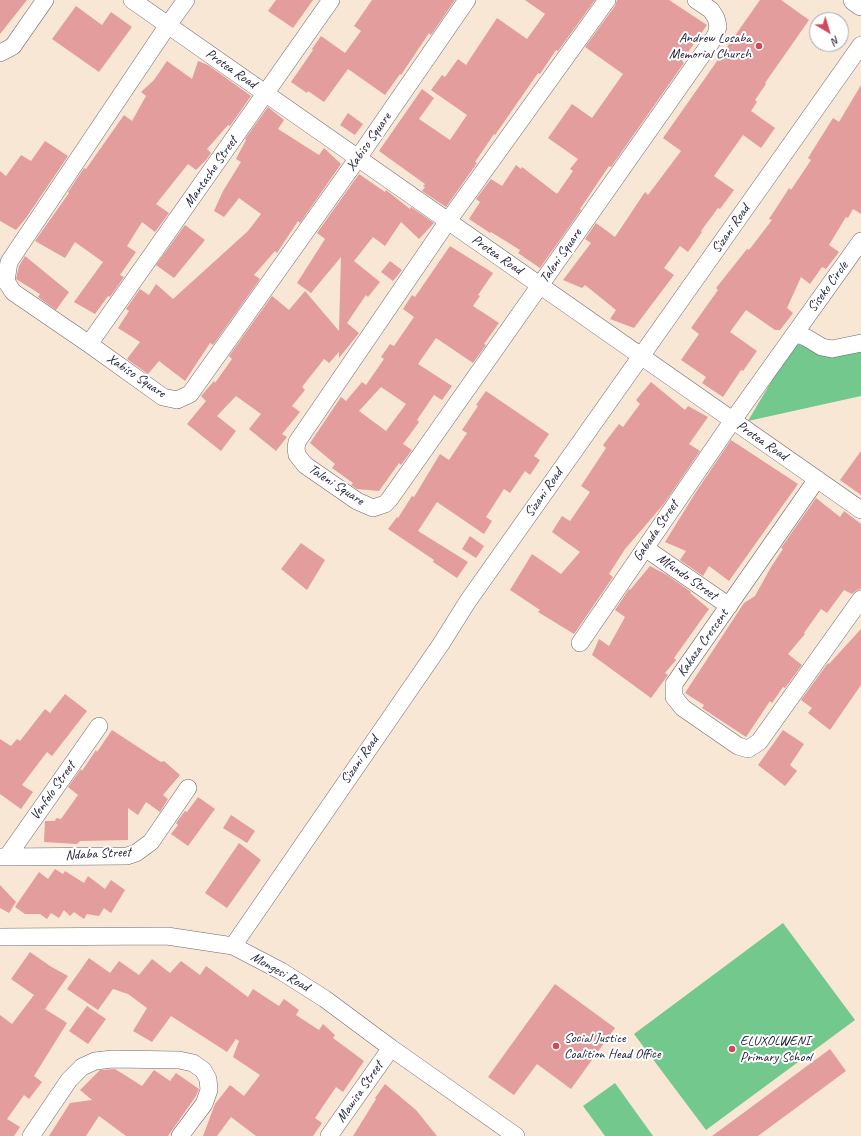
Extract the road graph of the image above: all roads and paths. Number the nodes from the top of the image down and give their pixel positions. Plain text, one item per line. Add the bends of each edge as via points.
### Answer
1 (46, 0) edge
2 (132, 0) edge
3 (186, 0) edge
4 (331, 0) edge
5 (467, 0) edge
6 (607, 0) edge
7 (696, 0) edge
8 (854, 0) edge
9 (861, 5) edge
10 (168, 25) junction
11 (861, 45) edge
12 (0, 53) edge
13 (266, 94) junction
14 (358, 158) junction
15 (448, 221) junction
16 (861, 241) edge
17 (541, 286) junction
18 (795, 333) junction
19 (861, 343) edge
20 (89, 344) junction
21 (640, 356) junction
22 (733, 420) junction
23 (817, 479) junction
24 (861, 510) edge
25 (645, 548) junction
26 (861, 599) edge
27 (729, 606) junction
28 (580, 643) dead end
29 (99, 726) dead end
30 (188, 788) dead end
31 (4, 857) edge
32 (0, 936) edge
33 (233, 946) junction
34 (391, 1048) junction
35 (31, 1136) edge
36 (180, 1136) edge
37 (329, 1136) edge
38 (516, 1136) edge

1 - 12 street via 13,46
2 - 10 street, Protea Road
3 - 10 street, Xabiso Square
4 - 13 street, Mantashe Street
5 - 14 street, Xabiso Square
6 - 15 street, Taleni Square
7 - 17 street, Taleni Square via 711,10 716,18 716,35
8 - 9 street
10 - 13 street, Protea Road
10 - 20 street, Xabiso Square via 9,262 6,281 13,292
11 - 21 street, Sizani Road
13 - 14 street, Protea Road
13 - 20 street, Mantashe Street
14 - 15 street, Protea Road
14 - 20 street, Xabiso Square via 190,394 177,400 164,397
15 - 17 street, Protea Road
15 - 17 street, Taleni Square via 297,442 298,455 305,465 357,501 373,508 385,504
16 - 18 street, Siseko Circle
17 - 21 street, Protea Road
18 - 19 street via 822,347 832,349
18 - 22 street, Siseko Circle
21 - 22 street, Protea Road
21 - 33 street, Sizani Road via 468,601
22 - 23 street, Protea Road
22 - 25 street, Gabada Street
23 - 24 street, Protea Road
23 - 27 street, Kakaza Crescent
25 - 27 street, Mfundo Street
25 - 28 street, Gabada Street
26 - 27 street, Kakaza Crescent via 759,742 748,749 738,746 683,708 674,697 674,684
29 - 31 street, Venfolo Street
30 - 31 street, Ndaba Street via 151,842 136,854
32 - 33 street, Mongesi Road via 166,936
33 - 34 street, Mongesi Road via 325,999
34 - 37 street, Mawisa Street
34 - 38 street, Mongesi Road
35 - 36 street via 69,1080 82,1067 95,1061 113,1059 179,1060 194,1063 203,1070 208,1079 209,1090 204,1104

